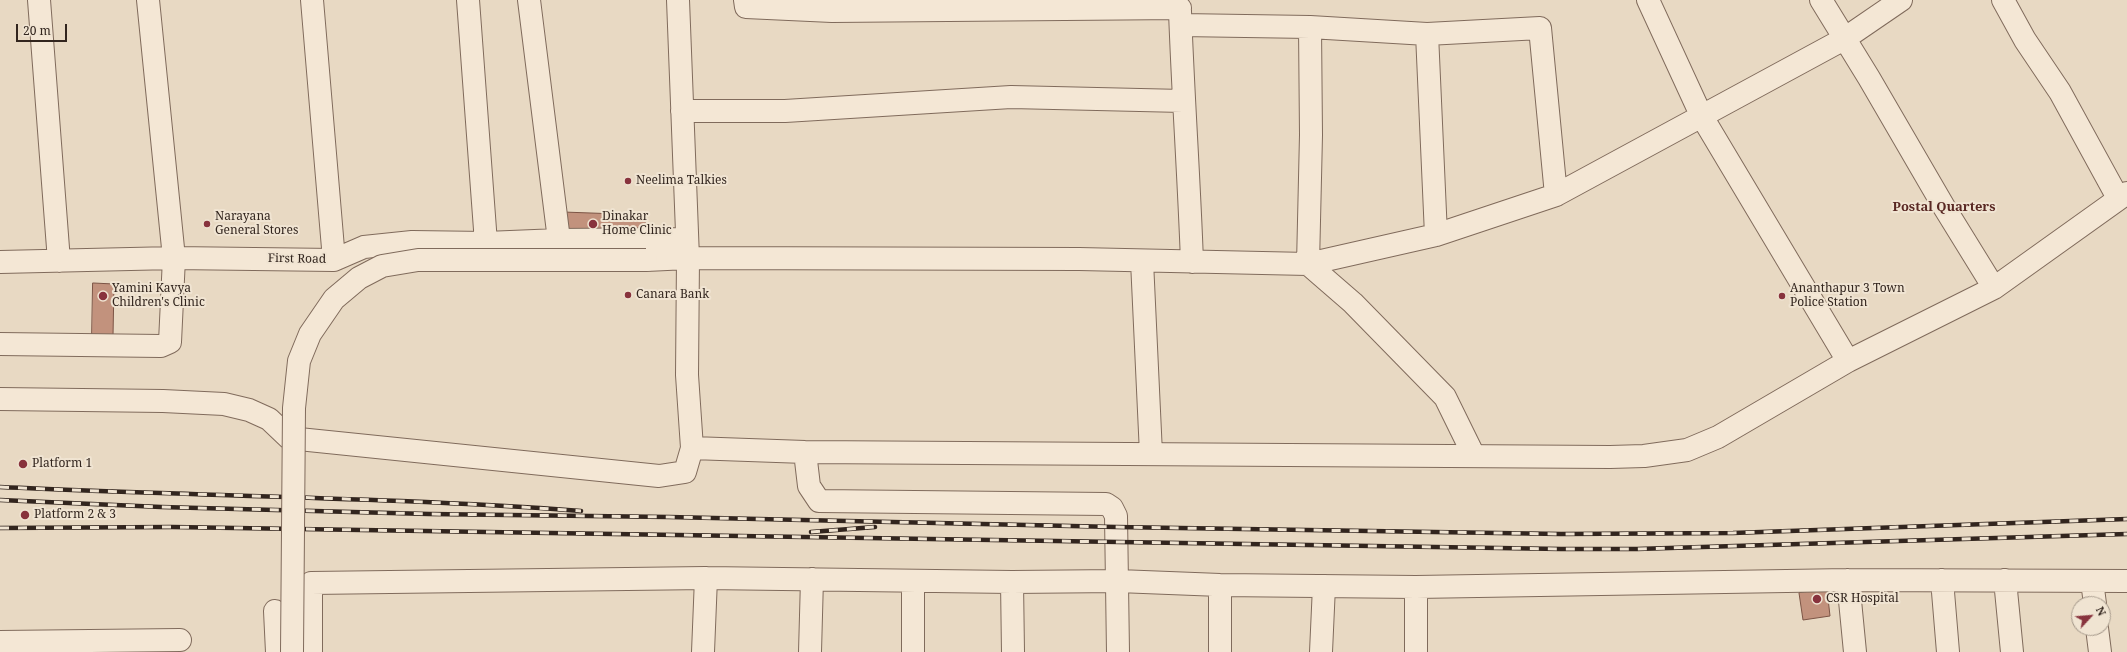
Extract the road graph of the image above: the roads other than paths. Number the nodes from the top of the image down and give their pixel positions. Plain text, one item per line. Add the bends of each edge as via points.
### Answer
1 (39, 0) edge
2 (148, 0) edge
3 (312, 0) edge
4 (468, 0) edge
5 (529, 0) edge
6 (678, 0) edge
7 (745, 0) edge
8 (1648, 0) edge
9 (1821, 0) edge
10 (1901, 0) edge
11 (2003, 0) edge
12 (1180, 11) edge
13 (1310, 27) junction
14 (1427, 34) junction
15 (1844, 39) junction
16 (1183, 101) junction
17 (682, 111) junction
18 (1701, 115) junction
19 (1556, 195) junction
20 (2122, 196) edge
21 (1436, 235) junction
22 (559, 240) junction
23 (486, 244) junction
24 (688, 249) junction
25 (174, 258) junction
26 (334, 260) junction
27 (59, 261) junction
28 (1142, 261) junction
29 (0, 262) edge
30 (1192, 262) junction
31 (1308, 264) junction
32 (1994, 288) junction
33 (0, 344) edge
34 (1848, 360) junction
35 (0, 399) edge
36 (692, 448) junction
37 (805, 452) junction
38 (1151, 454) junction
39 (1474, 456) junction
40 (706, 578) junction
41 (812, 579) junction
42 (1848, 580) junction
43 (1942, 580) junction
44 (2005, 580) junction
45 (913, 581) junction
46 (1118, 581) junction
47 (2092, 581) junction
48 (2127, 581) edge
49 (1012, 582) junction
50 (1220, 584) junction
51 (1324, 586) junction
52 (1416, 587) junction
53 (2094, 596) edge
54 (275, 612) dead end
55 (2098, 636) edge
56 (180, 640) dead end
57 (0, 642) edge
58 (276, 652) edge
59 (292, 652) edge
60 (311, 652) edge
61 (703, 652) edge
62 (810, 652) edge
63 (913, 652) edge
64 (1013, 652) edge
65 (1118, 652) edge
66 (1220, 652) edge
67 (1321, 652) edge
68 (1416, 652) edge
69 (1855, 652) edge
70 (1948, 652) edge
71 (2012, 652) edge
72 (2100, 652) edge

1 - 27 street
2 - 25 street
3 - 26 street
4 - 23 street
5 - 22 street
6 - 17 street
7 - 12 street via 746,7 832,11
8 - 18 street
9 - 15 street
10 - 15 street
11 - 20 street
12 - 13 street
12 - 16 street
13 - 14 street
13 - 31 street
14 - 19 street via 1540,28
14 - 21 street
15 - 18 street
15 - 32 street via 1870,78
16 - 17 street via 1011,97 785,111
16 - 30 street
17 - 24 street
18 - 19 street
18 - 34 street
19 - 21 street
20 - 32 street
21 - 31 street
22 - 23 street, First Road
22 - 24 street, First Road
23 - 26 street, First Road via 412,242 364,247
24 - 28 street
24 - 36 street via 687,375
24 - 59 street, bridge via 646,260 418,260 382,266 359,278 334,300 310,334 299,361 294,408
25 - 26 street, First Road
25 - 27 street, First Road
25 - 33 street via 171,338 167,345
27 - 29 street, First Road
28 - 30 street
28 - 38 street
30 - 31 street
31 - 39 street via 1353,303 1446,397
32 - 34 street
34 - 39 street via 1718,437 1687,450 1644,456
35 - 36 street via 163,400 224,404 249,410 269,419 289,438 659,476 685,472
36 - 37 street
37 - 38 street
37 - 46 street via 809,486 819,501 1106,504 1112,508 1116,516
38 - 39 street
40 - 41 street
40 - 60 street via 311,583
40 - 61 street
41 - 45 street
41 - 62 street
42 - 43 street
42 - 52 street
42 - 69 street
43 - 44 street
43 - 70 street
44 - 47 street
44 - 71 street
45 - 49 street
45 - 63 street
46 - 49 street
46 - 50 street
46 - 65 street
47 - 48 street
47 - 53 street
49 - 64 street
50 - 51 street
50 - 66 street
51 - 52 street
51 - 67 street
52 - 68 street
54 - 58 street
55 - 72 street
56 - 57 street

